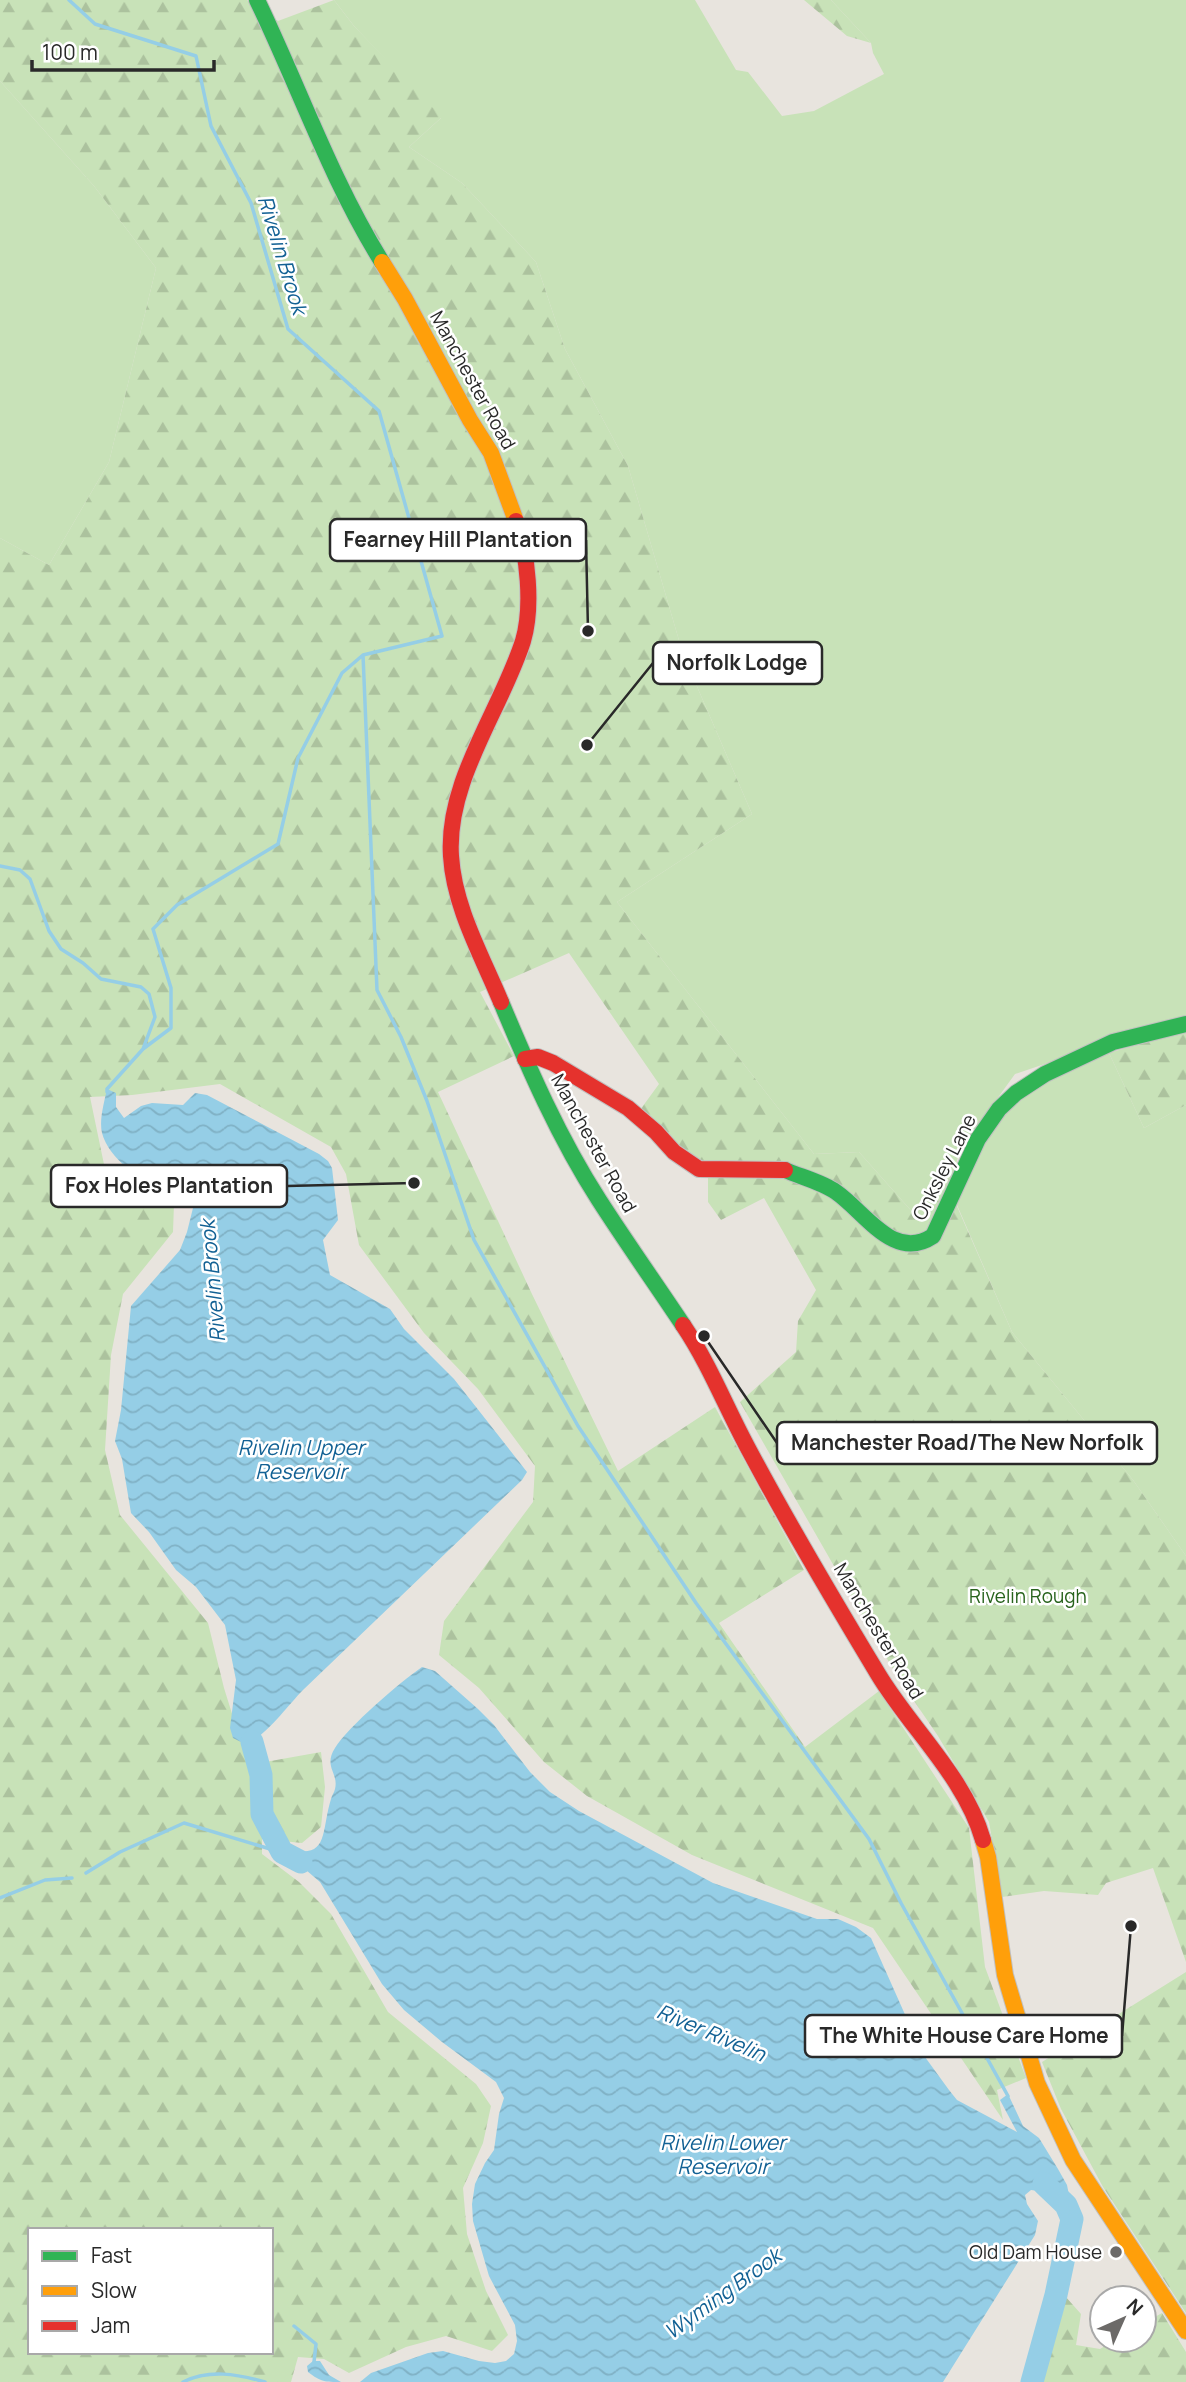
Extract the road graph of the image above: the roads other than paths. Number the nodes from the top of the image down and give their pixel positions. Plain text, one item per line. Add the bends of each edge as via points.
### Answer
1 (257, 0) edge
2 (1186, 1024) edge
3 (525, 1059) junction
4 (1186, 2331) edge

1 - 3 main road, Manchester Road via 355,218 491,453 521,535 527,573 523,640 463,781 451,856 465,914
2 - 3 main road, Onksley Lane via 1113,1042 1016,1093 978,1139 933,1236 921,1244 903,1244 887,1236 835,1191 783,1169 699,1169 685,1162 628,1108 553,1063 538,1057
3 - 4 main road, Manchester Road via 597,1199 704,1358 777,1503 880,1678 965,1797 988,1857 1006,1975 1045,2103 1073,2160

